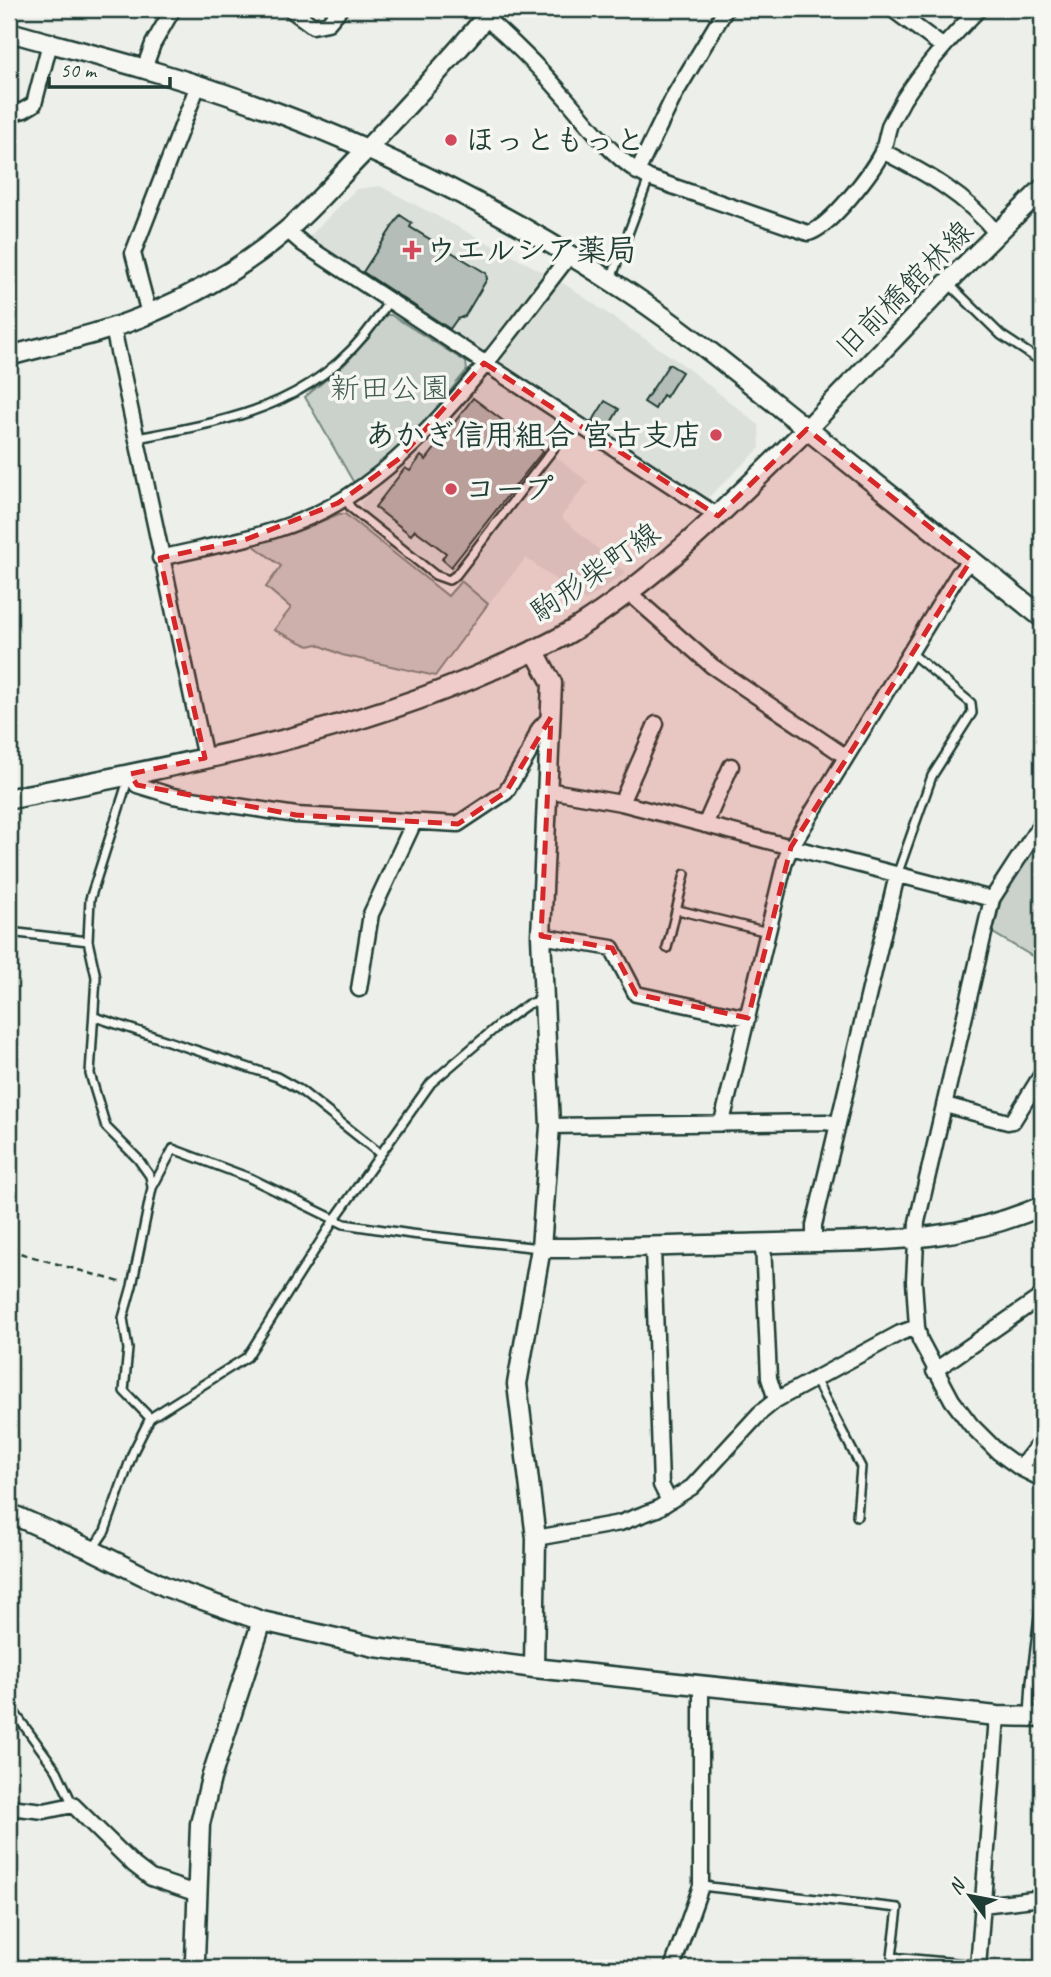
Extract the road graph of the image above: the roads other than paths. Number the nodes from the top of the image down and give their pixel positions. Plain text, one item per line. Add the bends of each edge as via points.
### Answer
1 (173, 9) edge
2 (290, 9) edge
3 (340, 9) edge
4 (726, 9) edge
5 (892, 9) edge
6 (979, 9) edge
7 (489, 13) edge
8 (9, 32) edge
9 (50, 43) junction
10 (942, 46) junction
11 (144, 69) junction
12 (198, 85) junction
13 (9, 114) edge
14 (366, 149) junction
15 (883, 151) junction
16 (643, 175) junction
17 (1040, 197) edge
18 (287, 230) junction
19 (997, 234) junction
20 (570, 255) junction
21 (610, 281) junction
22 (948, 282) junction
23 (389, 301) junction
24 (149, 314) junction
25 (113, 328) junction
26 (9, 356) edge
27 (1042, 362) edge
28 (484, 363) junction
29 (574, 422) junction
30 (807, 429) junction
31 (136, 439) junction
32 (345, 498) junction
33 (718, 516) junction
34 (160, 558) junction
35 (971, 560) junction
36 (628, 592) junction
37 (1042, 617) edge
38 (534, 650) junction
39 (910, 652) junction
40 (551, 716) junction
41 (656, 724) dead end
42 (845, 756) junction
43 (205, 758) junction
44 (731, 766) dead end
45 (130, 774) junction
46 (547, 790) junction
47 (9, 799) edge
48 (621, 803) junction
49 (414, 822) junction
50 (1042, 822) edge
51 (705, 825) junction
52 (791, 847) junction
53 (685, 874) dead end
54 (897, 875) junction
55 (992, 899) junction
56 (678, 910) junction
57 (9, 932) edge
58 (769, 932) junction
59 (541, 936) junction
60 (88, 941) junction
61 (667, 948) dead end
62 (359, 989) dead end
63 (544, 1000) junction
64 (95, 1017) junction
65 (748, 1018) junction
66 (1042, 1074) edge
67 (945, 1105) junction
68 (722, 1122) junction
69 (836, 1124) junction
70 (550, 1126) junction
71 (379, 1153) junction
72 (152, 1188) junction
73 (1042, 1206) edge
74 (334, 1220) junction
75 (916, 1239) junction
76 (814, 1242) junction
77 (764, 1243) junction
78 (541, 1248) junction
79 (653, 1248) junction
80 (1042, 1296) edge
81 (917, 1327) junction
82 (934, 1371) junction
83 (815, 1380) junction
84 (776, 1399) junction
85 (150, 1418) junction
86 (1042, 1440) edge
87 (1020, 1468) junction
88 (1042, 1479) edge
89 (669, 1501) junction
90 (9, 1513) edge
91 (857, 1516) dead end
92 (536, 1538) junction
93 (92, 1550) junction
94 (1042, 1591) edge
95 (262, 1621) junction
96 (534, 1668) junction
97 (701, 1686) junction
98 (9, 1705) edge
99 (997, 1716) junction
100 (1036, 1717) edge
101 (73, 1805) junction
102 (9, 1807) edge
103 (701, 1886) junction
104 (198, 1894) junction
105 (1042, 1898) edge
106 (982, 1905) junction
107 (978, 1967) edge
108 (191, 1968) edge
109 (672, 1968) edge

1 - 11 street
2 - 3 street via 313,26 328,23
4 - 16 street via 675,94
5 - 10 street
6 - 10 street
7 - 14 street
7 - 16 street via 621,161
8 - 9 street
9 - 11 street
9 - 13 street via 34,104
10 - 15 street via 890,124
11 - 12 street
12 - 14 street
12 - 24 street via 133,253
14 - 18 street
14 - 20 street via 468,198
15 - 16 street via 844,204 808,233
15 - 19 street via 938,180
16 - 21 lane
17 - 19 street, 旧前橋館林線
18 - 23 street
18 - 24 street via 216,281
19 - 22 street, 旧前橋館林線
20 - 21 street
20 - 28 street
21 - 30 street
22 - 27 lane via 1001,335
22 - 30 street, 旧前橋館林線
23 - 28 street
23 - 31 lane via 340,363 306,387 247,414
24 - 25 street
25 - 26 street
25 - 31 street
28 - 29 street
28 - 32 street via 400,458
29 - 32 lane via 449,580 435,575 351,508
29 - 33 street
30 - 33 main road, 駒形柴町線
30 - 35 main road
31 - 34 street
32 - 34 street via 301,521 247,539
33 - 36 main road, 駒形柴町線
34 - 43 street
35 - 37 main road
35 - 39 street
36 - 38 main road, 駒形柴町線
36 - 42 street via 712,666
38 - 40 street via 552,683
38 - 43 main road, 駒形柴町線 via 367,718
39 - 42 street
39 - 54 lane via 971,703 972,713 932,776
40 - 46 street
40 - 49 street via 539,729 506,792 458,824
41 - 48 street
42 - 52 street
43 - 45 main road, 駒形柴町線
44 - 51 street
45 - 47 main road, 駒形柴町線
45 - 49 street via 137,785 173,796 296,814
45 - 60 lane via 90,899
46 - 48 street
46 - 59 street
48 - 51 street
49 - 62 street via 371,914
50 - 55 street
51 - 52 street
52 - 54 street
52 - 58 street
53 - 56 lane
54 - 55 street
54 - 69 street
55 - 67 street
56 - 58 lane
56 - 61 lane
57 - 60 lane
58 - 65 street
59 - 63 street
59 - 65 street via 612,948 636,995
60 - 64 lane via 96,977
63 - 70 street
63 - 71 lane via 528,1004 500,1024 430,1083
64 - 71 lane via 277,1077
64 - 72 lane via 90,1074 106,1127 138,1159
65 - 68 street
66 - 67 street via 1013,1121
67 - 75 street
68 - 69 street
68 - 70 street
69 - 76 street
70 - 78 street
71 - 74 lane
72 - 74 lane via 173,1149 250,1178
72 - 85 lane via 123,1318 128,1349 124,1391
73 - 75 street via 986,1227
74 - 78 lane via 411,1234
74 - 85 lane via 247,1357
75 - 76 street
75 - 81 street
76 - 77 street
77 - 79 street
77 - 84 street via 769,1378
78 - 79 street
78 - 92 street via 517,1384
79 - 89 street via 661,1485
80 - 82 street
81 - 82 street
81 - 83 street
82 - 87 street via 971,1425
83 - 84 street
83 - 91 lane via 861,1466
84 - 89 street via 692,1487
85 - 93 lane via 105,1531
86 - 87 street
87 - 88 street
89 - 92 street via 620,1523
90 - 93 street
92 - 96 street
93 - 95 street via 166,1587
94 - 100 lane via 1031,1682
95 - 96 street via 374,1647
95 - 104 street via 200,1824
96 - 97 street
97 - 99 street
97 - 103 street
98 - 101 lane via 57,1771
99 - 100 street
99 - 106 street
101 - 102 street via 44,1811
101 - 104 street via 151,1878
103 - 107 lane via 898,1908 892,1957
103 - 109 street
104 - 108 street
105 - 106 street
106 - 107 street

